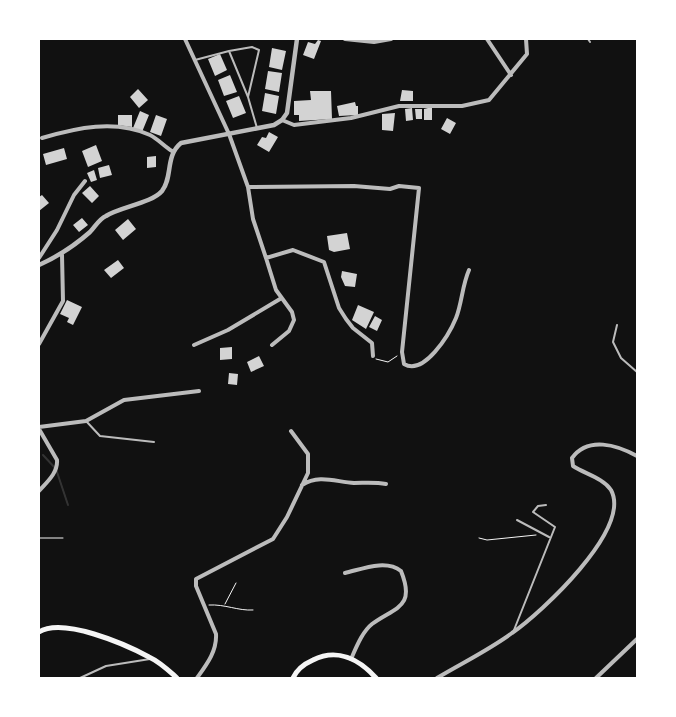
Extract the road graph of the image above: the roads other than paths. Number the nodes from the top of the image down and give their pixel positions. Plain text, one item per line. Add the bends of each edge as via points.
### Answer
1 (185, 39) edge
2 (298, 39) edge
3 (345, 39) edge
4 (391, 39) edge
5 (487, 39) edge
6 (526, 39) edge
7 (588, 39) edge
8 (590, 42) dead end
9 (229, 51) junction
10 (195, 60) junction
11 (511, 75) junction
12 (248, 97) junction
13 (282, 120) junction
14 (257, 128) junction
15 (229, 134) junction
16 (42, 138) dead end
17 (172, 151) junction
18 (85, 181) dead end
19 (248, 187) junction
20 (62, 255) junction
21 (39, 258) edge
22 (266, 258) junction
23 (39, 265) edge
24 (469, 270) dead end
25 (280, 298) junction
26 (617, 325) dead end
27 (39, 344) edge
28 (272, 344) dead end
29 (194, 345) dead end
30 (373, 356) road end
31 (637, 372) edge
32 (199, 391) dead end
33 (86, 421) junction
34 (39, 428) edge
35 (291, 430) dead end
36 (154, 442) dead end
37 (637, 456) edge
38 (386, 484) dead end
39 (301, 486) junction
40 (39, 491) edge
41 (546, 505) dead end
42 (517, 520) dead end
43 (549, 537) junction
44 (345, 573) dead end
45 (39, 632) edge
46 (513, 633) junction
47 (637, 638) edge
48 (153, 659) junction
49 (351, 659) junction
50 (80, 678) edge
51 (177, 678) edge
52 (198, 678) edge
53 (293, 678) edge
54 (376, 678) edge
55 (437, 678) edge
56 (596, 678) edge

1 - 10 street
2 - 13 street via 290,102
3 - 4 street via 374,42
5 - 11 street
6 - 11 street via 527,54
7 - 8 lane
9 - 10 lane
9 - 12 lane
9 - 12 lane via 252,47 259,50
10 - 15 street
11 - 13 street via 489,100 462,106 399,106 351,118 294,124
12 - 14 lane
13 - 14 street
14 - 15 street
15 - 17 street via 180,143
15 - 19 street
16 - 17 street via 106,126 149,135
17 - 20 street via 165,186 160,193 104,217
18 - 21 street via 74,194
19 - 22 street via 253,219
19 - 24 street via 420,188 402,352 404,364 413,368 433,354 455,320
20 - 23 street
20 - 27 street via 63,301
22 - 25 street
22 - 30 street via 293,250 324,262 339,308 353,328 372,343
25 - 28 street via 292,312 294,320 289,331
25 - 29 street via 242,322
26 - 31 lane via 613,342 621,358
32 - 33 street via 124,400
33 - 34 street
33 - 36 lane via 100,436
34 - 40 street via 57,465
35 - 39 street via 308,454 308,473
37 - 46 street via 621,448 596,444 576,452 572,458 573,466 606,484 614,499 612,514 604,535 585,565
38 - 39 street via 322,478
39 - 52 street via 273,539 196,579 217,642
41 - 43 lane via 538,506 533,512 555,527
42 - 43 lane
43 - 46 lane
44 - 49 street via 390,566 402,571 408,590 396,611 370,625
45 - 48 main road via 54,626 74,628
46 - 55 street
47 - 56 street
48 - 50 lane via 106,666
48 - 51 main road
49 - 53 main road via 337,654 318,657 306,663
49 - 54 main road

